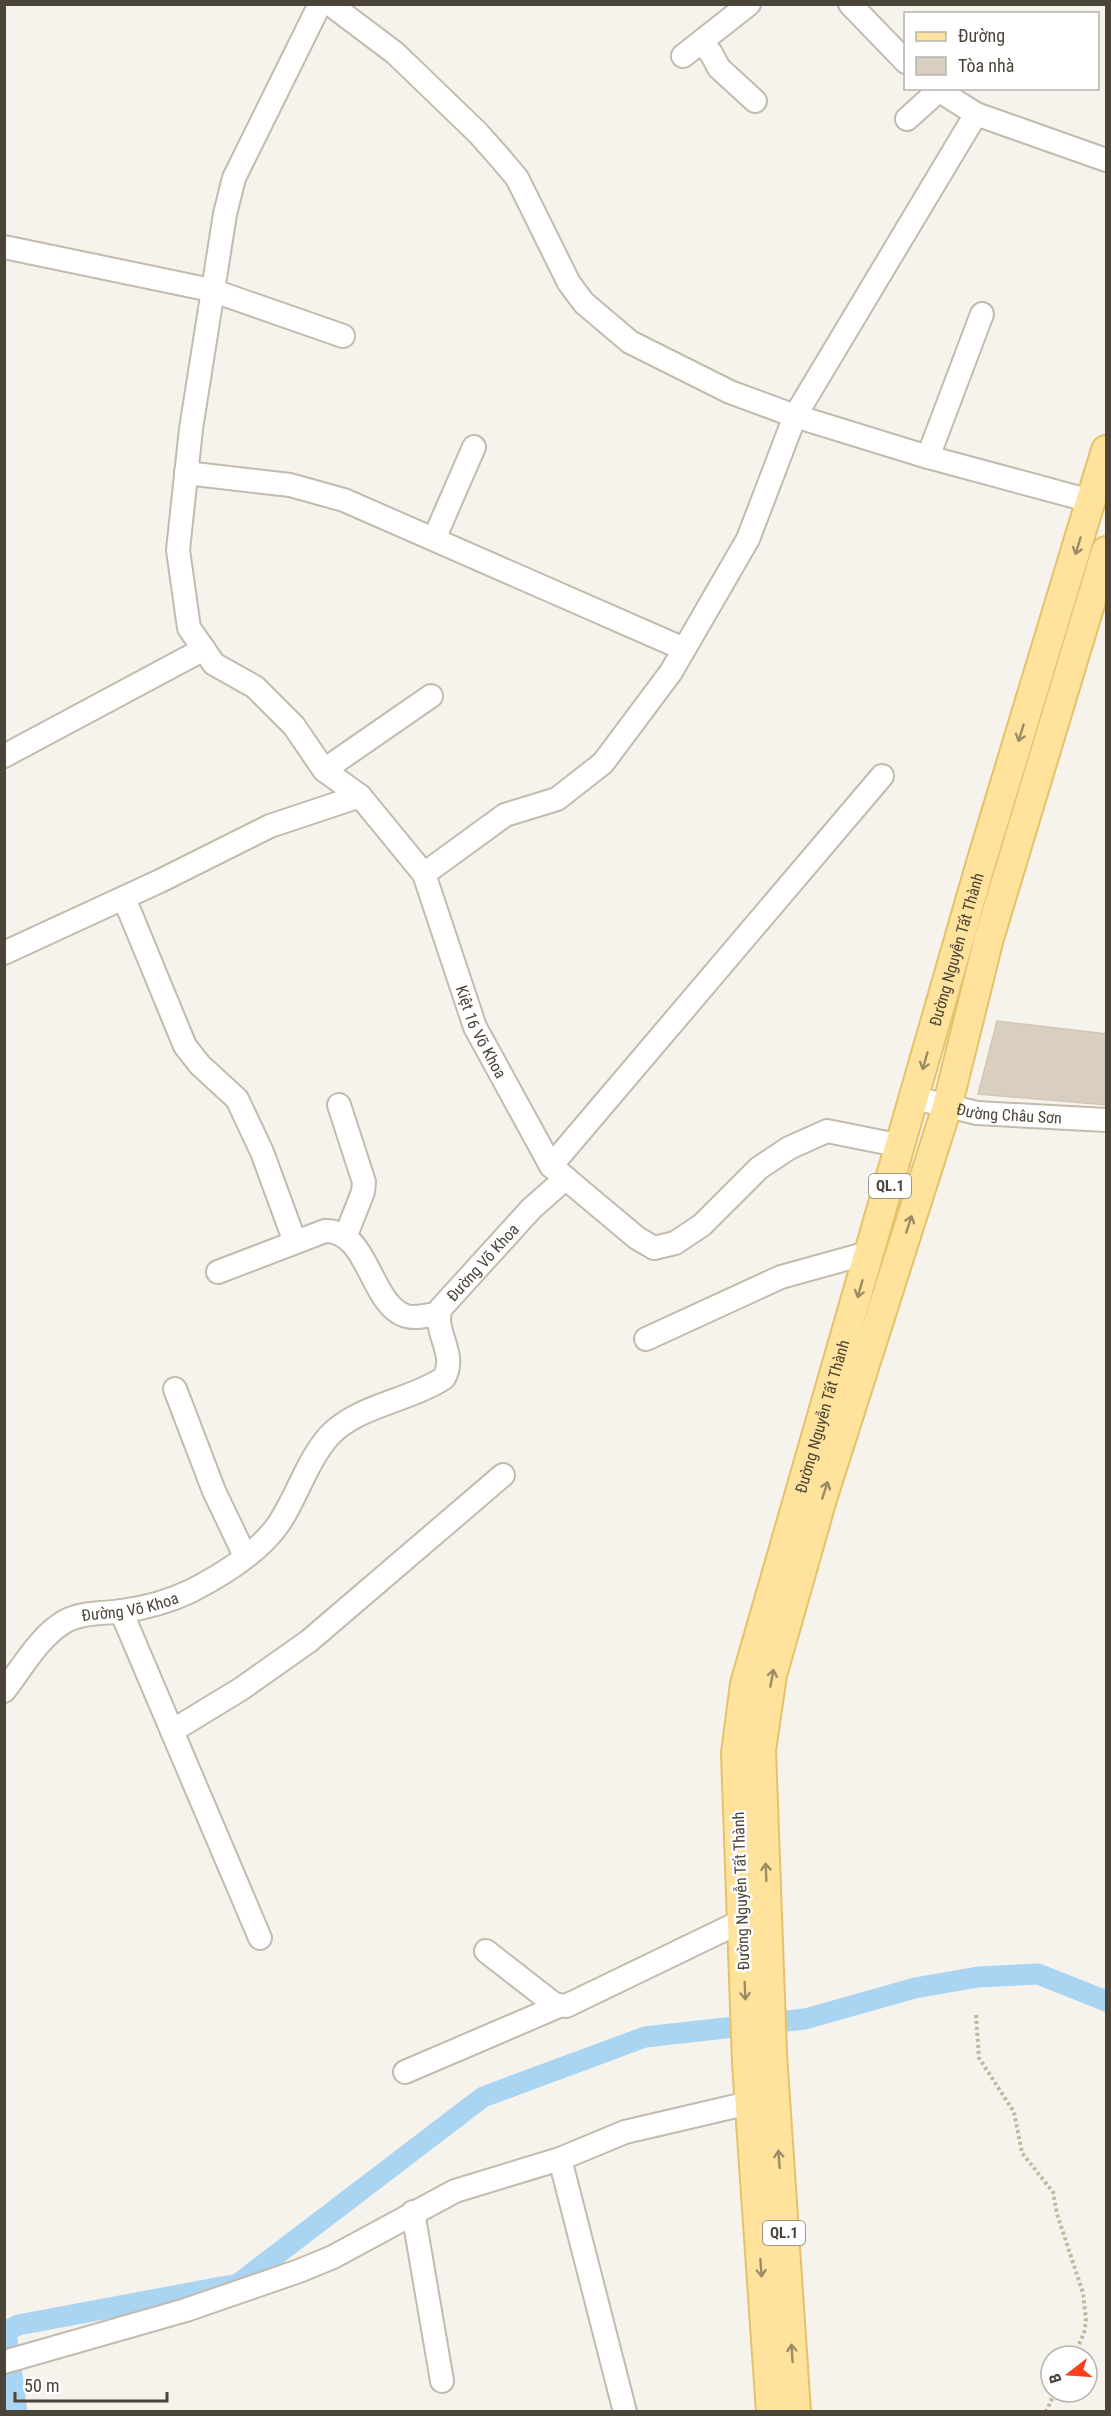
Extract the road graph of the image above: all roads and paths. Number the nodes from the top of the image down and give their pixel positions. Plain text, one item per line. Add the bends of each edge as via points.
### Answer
1 (320, 4) edge
2 (330, 4) edge
3 (749, 4) edge
4 (850, 4) edge
5 (904, 60) edge
6 (937, 90) edge
7 (755, 101) dead end
8 (976, 114) junction
9 (908, 119) dead end
10 (1107, 159) edge
11 (4, 247) edge
12 (211, 290) junction
13 (982, 314) dead end
14 (343, 336) dead end
15 (795, 416) junction
16 (474, 447) dead end
17 (1107, 450) edge
18 (928, 457) junction
19 (186, 473) junction
20 (1091, 501) junction
21 (434, 539) junction
22 (1107, 550) edge
23 (204, 649) junction
24 (684, 650) junction
25 (431, 696) dead end
26 (4, 756) edge
27 (324, 770) junction
28 (882, 776) dead end
29 (360, 796) junction
30 (424, 874) junction
31 (128, 907) junction
32 (4, 953) edge
33 (915, 1098) junction
34 (339, 1105) dead end
35 (947, 1107) junction
36 (1107, 1120) edge
37 (902, 1146) junction
38 (558, 1172) junction
39 (346, 1235) junction
40 (295, 1242) junction
41 (871, 1252) junction
42 (218, 1272) dead end
43 (439, 1313) junction
44 (646, 1339) dead end
45 (175, 1389) dead end
46 (503, 1475) dead end
47 (245, 1556) junction
48 (121, 1611) junction
49 (4, 1691) edge
50 (172, 1731) junction
51 (751, 1928) junction
52 (260, 1938) dead end
53 (486, 1951) dead end
54 (560, 2006) junction
55 (976, 2015) dead end
56 (759, 2059) junction
57 (405, 2072) dead end
58 (749, 2103) junction
59 (560, 2159) junction
60 (413, 2212) junction
61 (1079, 2344) edge
62 (12, 2360) edge
63 (442, 2381) dead end
64 (625, 2412) edge
65 (771, 2412) edge
66 (796, 2412) edge

1 - 12 street via 234,178
2 - 15 street via 394,53 478,132 522,187 569,283 605,323 630,342 688,373
3 - 7 street via 692,50 711,53 719,68
4 - 5 street
6 - 8 street
6 - 9 street
8 - 10 street
8 - 15 street
11 - 12 street
12 - 14 street
12 - 19 street
13 - 18 street
15 - 18 street
15 - 24 street via 748,539
16 - 21 street
17 - 20 main road, Đường Nguyễn Tất Thành / QL.1
18 - 20 street
19 - 21 street via 290,485 317,492 345,500
19 - 23 street via 178,550 189,628
20 -> 33 main road, Đường Nguyễn Tất Thành / QL.1 via 981,863
21 - 24 street
22 - 35 main road, Đường Nguyễn Tất Thành / QL.1 via 989,938
23 - 26 street
23 - 27 street via 214,664 255,687 294,726
24 - 30 street via 603,763 557,799 505,814
25 - 27 street
27 - 29 street
28 - 38 street, Đường Võ Khoa
29 - 30 street
29 - 31 street via 270,826
30 - 38 street, Kiệt 16 Võ Khoa via 476,1027
31 - 32 street
31 - 40 street via 191,1056 237,1099 262,1152
33 - 35 street, Đường Châu Sơn
33 - 37 main road, Đường Nguyễn Tất Thành / QL.1
34 - 39 street via 364,1182
35 - 36 street, Đường Châu Sơn via 977,1113
51 -> 35 main road, Đường Nguyễn Tất Thành / QL.1 via 761,1750 772,1675 822,1499
37 - 38 street via 827,1131 789,1148 759,1168 702,1225 675,1243 654,1248
37 - 41 main road, Đường Nguyễn Tất Thành / QL.1
38 - 43 street, Đường Võ Khoa via 531,1209
39 - 40 street via 325,1231
39 - 43 street via 384,1294 403,1315
40 - 42 street
41 - 44 street via 780,1277
41 -> 51 main road, Đường Nguyễn Tất Thành / QL.1 via 745,1684 736,1753
43 - 47 street, Đường Võ Khoa via 449,1354 444,1378 358,1416 332,1433 315,1456 280,1522
45 - 47 street via 214,1491
46 - 50 street via 309,1641
47 - 48 street, Đường Võ Khoa via 191,1591
48 - 49 street, Đường Võ Khoa via 64,1622 40,1643
48 - 50 street
50 - 52 street
51 - 54 street
51 - 56 main road, Đường Nguyễn Tất Thành / QL.1
53 - 54 street
54 - 57 street
55 - 61 path via 979,2058 1014,2112 1022,2153 1053,2192 1083,2293 1086,2320
56 - 58 main road, Đường Nguyễn Tất Thành / QL.1
66 -> 56 main road, Đường Nguyễn Tất Thành / QL.1
58 - 59 street via 625,2132
58 -> 65 main road, Đường Nguyễn Tất Thành / QL.1
59 - 60 street via 455,2192
59 - 64 street
60 - 62 street via 333,2257 299,2271 186,2310
60 - 63 street

